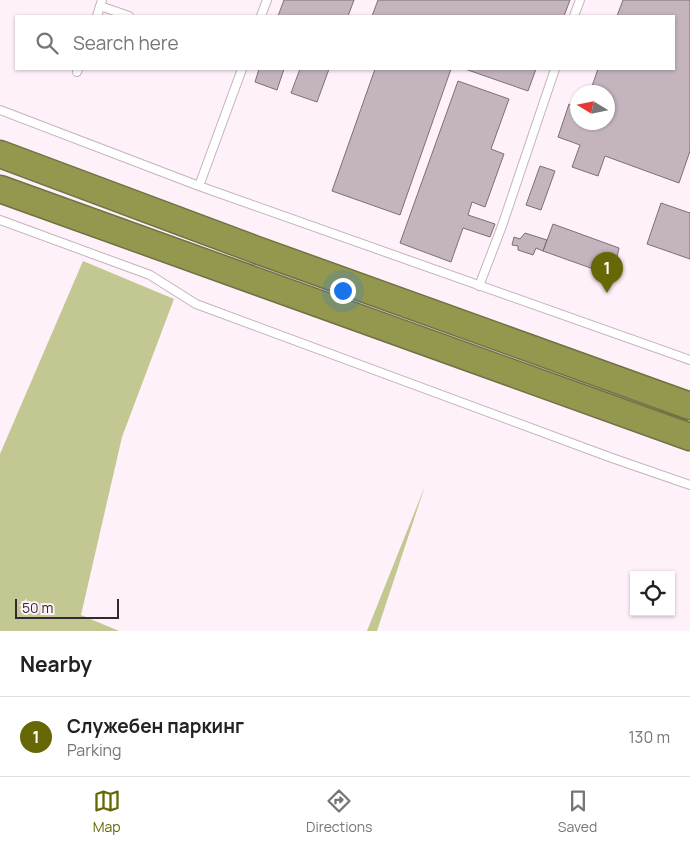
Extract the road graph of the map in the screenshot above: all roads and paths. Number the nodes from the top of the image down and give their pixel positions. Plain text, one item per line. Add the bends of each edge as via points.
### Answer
1 (267, 0) edge
2 (580, 0) edge
3 (101, 3) edge
4 (97, 15) edge
5 (126, 15) edge
6 (261, 15) edge
7 (574, 15) edge
8 (242, 70) edge
9 (556, 70) edge
10 (0, 110) edge
11 (0, 154) edge
12 (199, 186) junction
13 (0, 189) edge
14 (0, 220) edge
15 (479, 286) junction
16 (690, 360) edge
17 (690, 406) edge
18 (690, 437) edge
19 (690, 484) edge

1 - 6 lane
2 - 7 lane
3 - 4 lane
3 - 5 lane
8 - 12 lane
9 - 15 lane
10 - 12 lane
11 - 17 highway
12 - 15 lane
13 - 18 highway
14 - 19 lane via 150,275 196,304
15 - 16 lane

